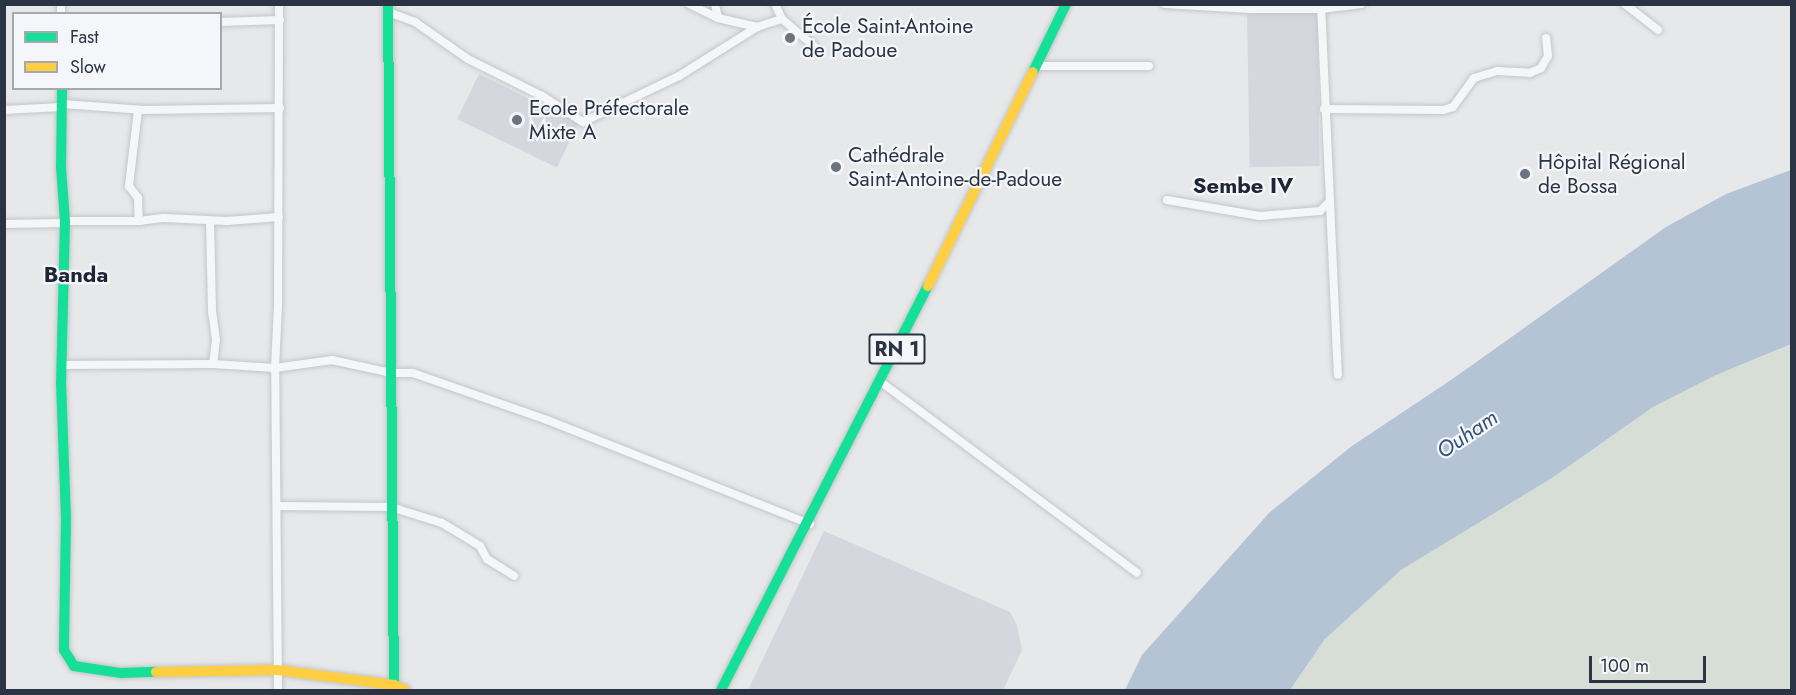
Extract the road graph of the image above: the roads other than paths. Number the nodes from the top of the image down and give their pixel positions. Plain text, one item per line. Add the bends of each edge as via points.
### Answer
1 (279, 4) edge
2 (689, 4) edge
3 (715, 4) edge
4 (774, 4) edge
5 (1066, 4) edge
6 (1165, 4) edge
7 (1362, 4) edge
8 (1625, 4) edge
9 (1321, 7) edge
10 (388, 8) edge
11 (718, 18) junction
12 (782, 18) junction
13 (280, 20) junction
14 (222, 22) edge
15 (757, 27) junction
16 (1658, 30) dead end
17 (1546, 38) dead end
18 (815, 47) dead end
19 (1037, 66) junction
20 (1149, 66) dead end
21 (62, 90) edge
22 (62, 106) junction
23 (280, 108) junction
24 (1324, 109) junction
25 (4, 110) edge
26 (138, 110) junction
27 (1167, 200) dead end
28 (1329, 202) junction
29 (279, 218) junction
30 (210, 220) junction
31 (139, 221) junction
32 (64, 222) junction
33 (4, 224) edge
34 (63, 364) junction
35 (213, 364) junction
36 (275, 368) junction
37 (391, 373) junction
38 (1338, 375) dead end
39 (881, 382) junction
40 (278, 506) junction
41 (391, 507) junction
42 (810, 524) junction
43 (1137, 573) dead end
44 (514, 576) dead end
45 (278, 670) junction
46 (394, 688) edge
47 (278, 690) edge
48 (405, 690) edge
49 (721, 690) edge

1 - 13 street
2 - 11 street
3 - 11 street
4 - 12 street
5 - 19 street, RN 1
6 - 9 street via 1250,9
7 - 9 street
8 - 16 street
9 - 24 street
10 - 15 street via 468,59 542,96 583,122 679,76
10 - 37 street
11 - 15 street
12 - 15 street
12 - 18 street
13 - 14 street
13 - 23 street
17 - 24 street via 1548,56 1541,68 1530,73 1497,71 1474,78 1453,107
19 - 20 street
19 - 39 street, RN 1
21 - 22 street
22 - 25 street
22 - 26 street
22 - 32 street
23 - 26 street
23 - 29 street
24 - 28 street
26 - 31 street via 129,186 138,198
27 - 28 street via 1260,216 1320,211
28 - 38 street
29 - 30 street
29 - 36 street
30 - 31 street
30 - 35 street via 216,340
31 - 32 street
32 - 33 street
32 - 34 street
34 - 35 street
34 - 45 street via 64,650 74,666 121,674
35 - 36 street
36 - 37 street via 332,360
36 - 40 street
37 - 41 street
37 - 42 street via 413,373 449,384
39 - 42 street, RN 1
39 - 43 street
40 - 41 street
40 - 45 street
41 - 44 street via 442,523 480,546 487,559
41 - 46 street
42 - 49 street, RN 1
45 - 46 street
45 - 47 street
46 - 48 street

